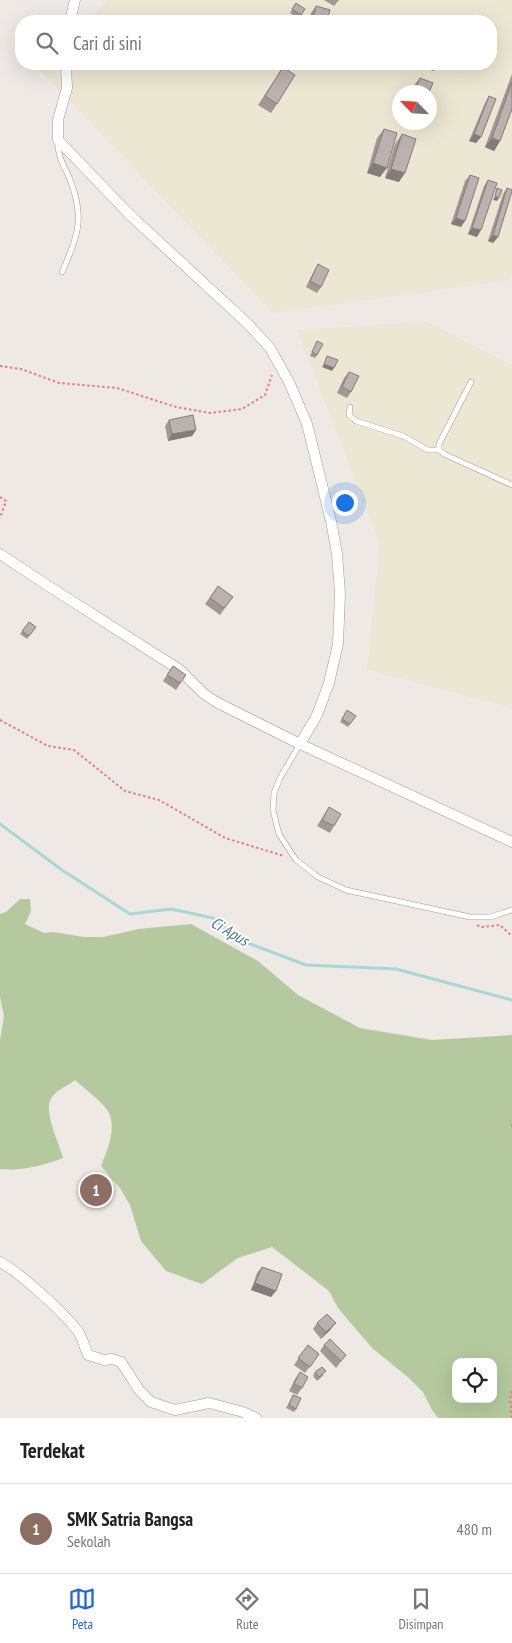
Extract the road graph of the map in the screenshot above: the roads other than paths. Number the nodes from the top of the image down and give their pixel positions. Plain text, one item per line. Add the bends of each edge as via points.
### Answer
1 (75, 0) edge
2 (71, 15) edge
3 (66, 70) edge
4 (58, 140) junction
5 (62, 272) dead end
6 (471, 382) dead end
7 (350, 407) dead end
8 (439, 450) junction
9 (512, 485) edge
10 (0, 554) edge
11 (300, 744) junction
12 (512, 842) edge
13 (512, 910) edge
14 (0, 1262) edge
15 (256, 1418) edge

1 - 2 street
3 - 4 street via 67,88 58,120
4 - 5 lane via 59,156 75,193 78,224 73,248
4 - 11 street via 130,215 270,348 307,424 337,554 340,593 338,644 329,682 317,714
6 - 8 lane via 439,444
7 - 8 lane via 349,415 356,422 403,436 428,450
8 - 9 lane
10 - 11 street via 180,670 216,702
11 - 12 street
11 - 13 lane via 274,793 273,810 279,834 296,860 318,877 346,890 470,917 490,917
14 - 15 street via 11,1268 64,1316 79,1334 88,1355 121,1362 151,1402 174,1410 209,1403

